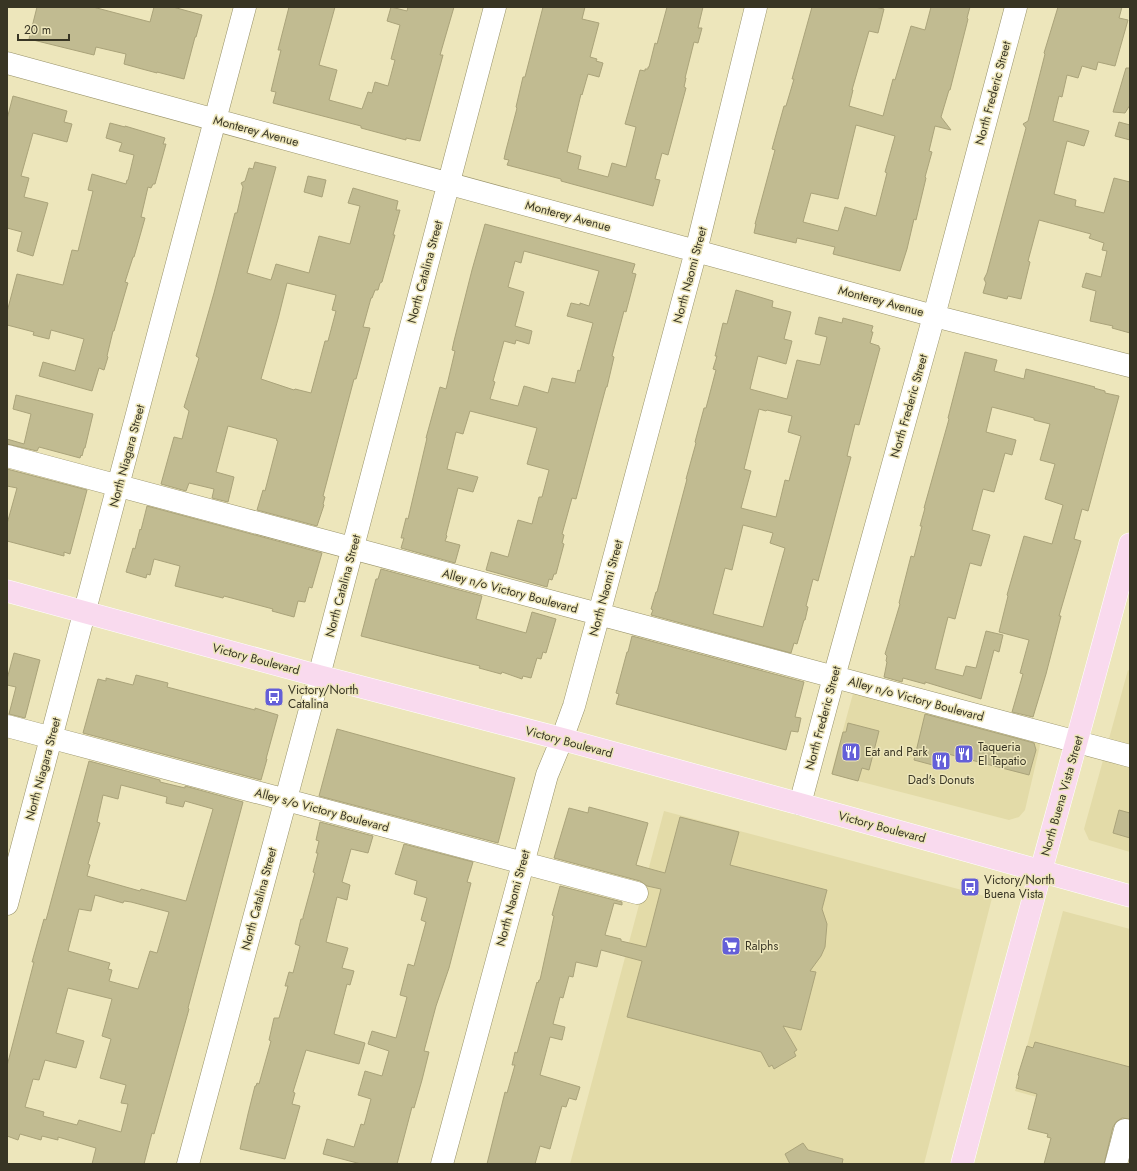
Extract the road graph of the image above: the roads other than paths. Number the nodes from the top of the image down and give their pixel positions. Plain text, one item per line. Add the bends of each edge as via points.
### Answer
1 (245, 7) edge
2 (495, 7) edge
3 (756, 7) edge
4 (1016, 7) edge
5 (7, 63) edge
6 (216, 120) junction
7 (448, 183) junction
8 (696, 251) junction
9 (934, 316) junction
10 (1130, 366) edge
11 (7, 456) edge
12 (118, 486) junction
13 (1130, 544) edge
14 (353, 549) junction
15 (7, 591) edge
16 (85, 612) junction
17 (600, 614) junction
18 (319, 676) junction
19 (834, 677) junction
20 (7, 726) edge
21 (52, 738) junction
22 (562, 740) junction
23 (1077, 742) junction
24 (1130, 756) edge
25 (285, 800) junction
26 (800, 804) junction
27 (522, 863) junction
28 (1041, 871) junction
29 (637, 893) dead end
30 (1130, 896) edge
31 (7, 904) edge
32 (1125, 1130) dead end
33 (188, 1164) edge
34 (442, 1164) edge
35 (962, 1164) edge
36 (1116, 1164) edge

1 - 6 street, North Niagara Street
2 - 7 street, North Catalina Street
3 - 8 street, North Naomi Street
4 - 9 street, North Frederic Street
5 - 6 street, Monterey Avenue
6 - 7 street, Monterey Avenue
6 - 12 street, North Niagara Street
7 - 8 street, Monterey Avenue
7 - 14 street, North Catalina Street
8 - 9 street, Monterey Avenue
8 - 17 street, North Naomi Street
9 - 10 street, Monterey Avenue
9 - 19 street, North Frederic Street
11 - 12 street, Alley n/o Victory Boulevard
12 - 14 street, Alley n/o Victory Boulevard
12 - 16 street, North Niagara Street
13 - 23 main road, North Buena Vista Street
14 - 17 street, Alley n/o Victory Boulevard
14 - 18 street, North Catalina Street
15 - 16 main road, Victory Boulevard
16 - 18 main road, Victory Boulevard
16 - 21 street, North Niagara Street
17 - 19 street, Alley n/o Victory Boulevard
17 - 22 street, North Naomi Street
18 - 22 main road, Victory Boulevard
18 - 25 street, North Catalina Street
19 - 23 street, Alley n/o Victory Boulevard
19 - 26 street, North Frederic Street
20 - 21 street, Alley s/o Victory Boulevard
21 - 25 street, Alley s/o Victory Boulevard
21 - 31 street, North Niagara Street
22 - 26 main road, Victory Boulevard
22 - 27 street, North Naomi Street via 547,775
23 - 24 street, Alley n/o Victory Boulevard
23 - 28 main road, North Buena Vista Street
25 - 27 street, Alley s/o Victory Boulevard
25 - 33 street, North Catalina Street
26 - 28 main road, Victory Boulevard
27 - 29 street, Alley s/o Victory Boulevard
27 - 34 street, North Naomi Street
28 - 30 main road, Victory Boulevard
28 - 35 main road, North Buena Vista Street
32 - 36 street

